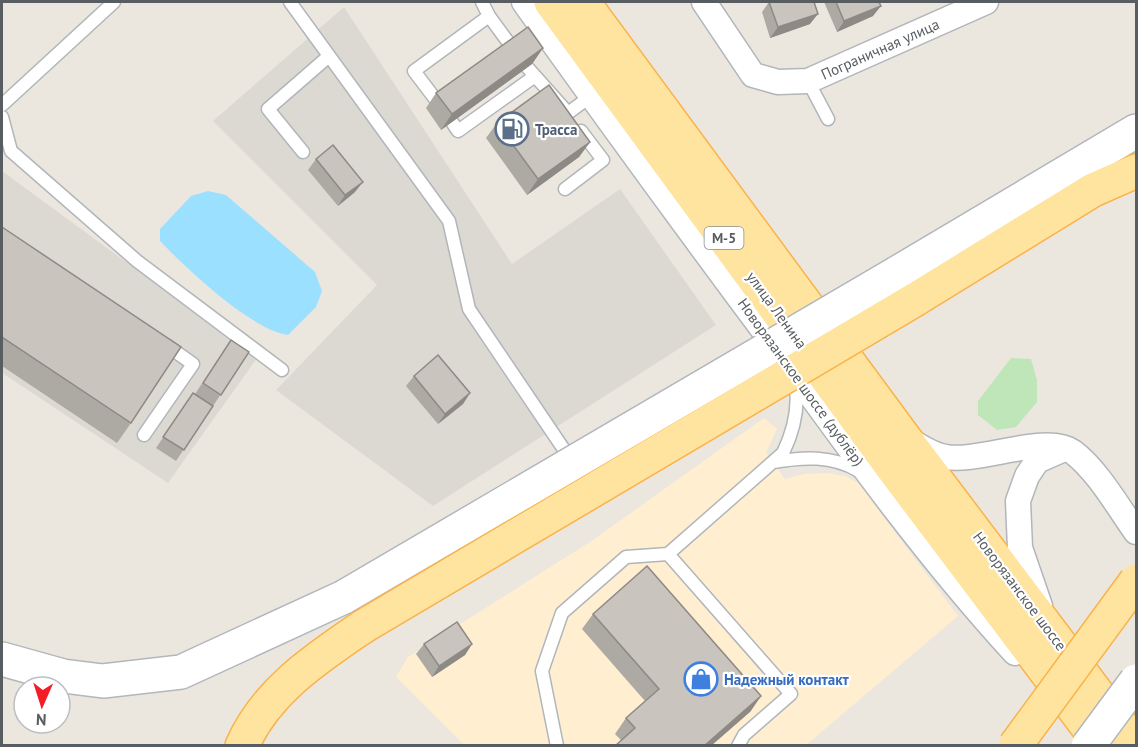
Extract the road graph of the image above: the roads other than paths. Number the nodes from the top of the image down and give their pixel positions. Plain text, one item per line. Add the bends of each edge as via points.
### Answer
1 (114, 2) edge
2 (290, 2) edge
3 (482, 2) edge
4 (524, 2) edge
5 (551, 2) edge
6 (584, 2) edge
7 (704, 2) edge
8 (986, 2) edge
9 (489, 16) junction
10 (511, 46) edge
11 (329, 56) junction
12 (808, 81) junction
13 (591, 96) junction
14 (436, 100) edge
15 (2, 105) edge
16 (568, 113) junction
17 (2, 117) edge
18 (828, 119) dead end
19 (452, 122) edge
20 (1137, 131) edge
21 (303, 152) dead end
22 (1137, 171) edge
23 (565, 189) dead end
24 (154, 338) edge
25 (282, 370) dead end
26 (793, 371) junction
27 (144, 435) dead end
28 (903, 436) junction
29 (1065, 449) junction
30 (569, 457) dead end
31 (773, 462) junction
32 (885, 477) junction
33 (1137, 532) edge
34 (668, 554) junction
35 (1137, 581) edge
36 (1046, 626) junction
37 (2, 659) edge
38 (1137, 681) edge
39 (1137, 745) edge
40 (242, 746) edge
41 (557, 746) edge
42 (738, 746) edge
43 (1015, 746) edge
44 (1088, 746) edge
45 (1101, 746) edge

1 - 15 lane
2 - 11 lane
3 - 9 lane
4 - 13 street, Новорязанское шоссе (дублёр)
5 - 32 main road, улица Ленина / М-5
6 - 28 main road, улица Ленина / М-5
7 - 12 street via 753,75 778,82
8 - 12 street, Пограничная улица
9 - 10 lane
9 - 14 lane via 414,71
11 - 21 lane via 268,109
11 - 30 lane via 449,221 469,309
12 - 18 lane
13 - 16 lane
13 - 26 street, Новорязанское шоссе (дублёр)
16 - 19 lane via 531,72 458,131
16 - 23 lane via 603,160
17 - 25 lane via 11,151 137,261
20 - 37 main road, bridge via 345,597 181,672 103,681 63,676
22 - 40 main road, bridge via 1093,190 364,626 314,661 279,692 250,728
24 - 27 lane via 193,364
26 - 31 lane via 798,396 792,435
26 - 32 street, Новорязанское шоссе (дублёр)
28 - 29 street via 945,457 966,458 1039,446
28 - 36 main road, Новорязанское шоссе / М-5
29 - 33 street via 1090,468
29 - 36 street via 1037,461 1018,501 1020,548
31 - 32 lane via 822,459
31 - 34 lane
32 - 45 main road, Новорязанское шоссе / М-5
34 - 41 lane via 626,557 562,613 542,671
34 - 42 lane via 791,694 744,735
35 - 43 main road, bridge
36 - 39 main road, Новорязанское шоссе / М-5
38 - 44 main road, bridge

